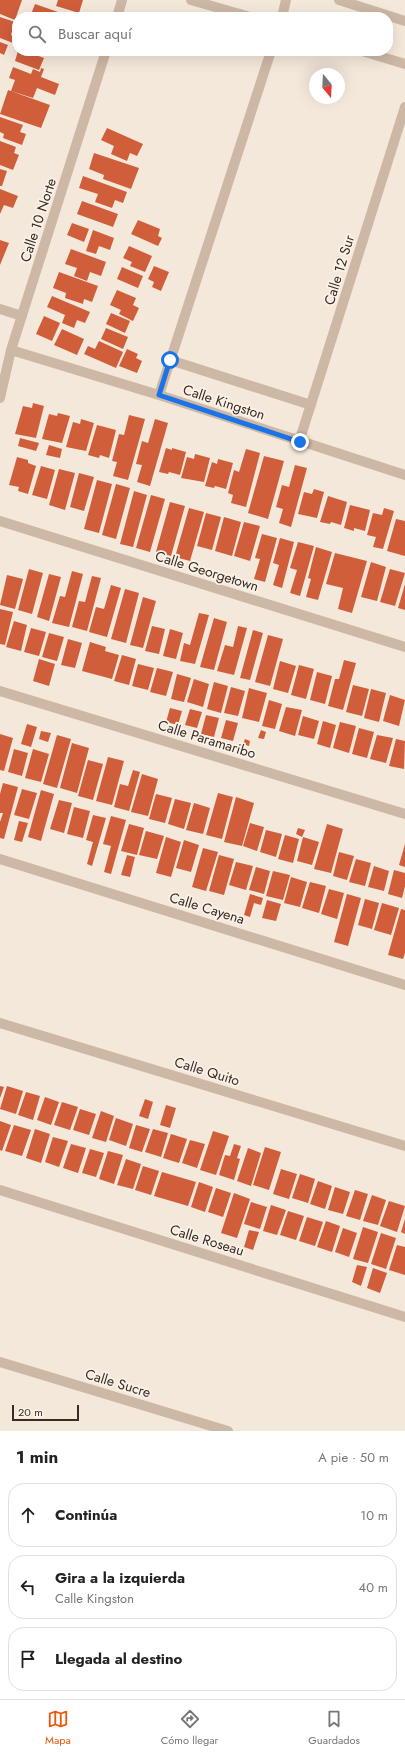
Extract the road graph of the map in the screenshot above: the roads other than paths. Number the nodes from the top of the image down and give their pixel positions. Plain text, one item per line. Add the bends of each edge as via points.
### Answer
1 (122, 0) edge
2 (191, 0) edge
3 (286, 0) edge
4 (339, 0) edge
5 (118, 12) edge
6 (233, 12) edge
7 (283, 12) edge
8 (377, 12) edge
9 (393, 17) edge
10 (405, 21) edge
11 (104, 56) edge
12 (269, 56) edge
13 (379, 56) edge
14 (405, 64) edge
15 (405, 107) edge
16 (0, 309) edge
17 (22, 316) junction
18 (11, 350) junction
19 (170, 360) junction
20 (159, 395) junction
21 (0, 398) edge
22 (311, 405) junction
23 (300, 442) junction
24 (405, 475) edge
25 (0, 521) edge
26 (405, 647) edge
27 (0, 690) edge
28 (405, 814) edge
29 (0, 859) edge
30 (405, 984) edge
31 (0, 1023) edge
32 (405, 1146) edge
33 (0, 1190) edge
34 (405, 1317) edge
35 (0, 1362) edge
36 (228, 1431) edge

1 - 5 street
2 - 6 street
3 - 7 street
4 - 8 street
9 - 10 street
11 - 17 street, Calle 10 Norte
12 - 19 street
13 - 14 street
15 - 22 street, Calle 12 Sur
16 - 17 street
17 - 18 street, Calle 10 Norte
18 - 20 street, Calle Kingston
18 - 21 street, Calle 10 Norte
19 - 20 street
19 - 22 street
20 - 23 street, Calle Kingston
22 - 23 street, Calle 12 Sur
23 - 24 street, Calle Kingston
25 - 26 street, Calle Georgetown
27 - 28 street, Calle Paramaribo
29 - 30 street, Calle Cayena
31 - 32 street, Calle Quito
33 - 34 street, Calle Roseau
35 - 36 street, Calle Sucre

